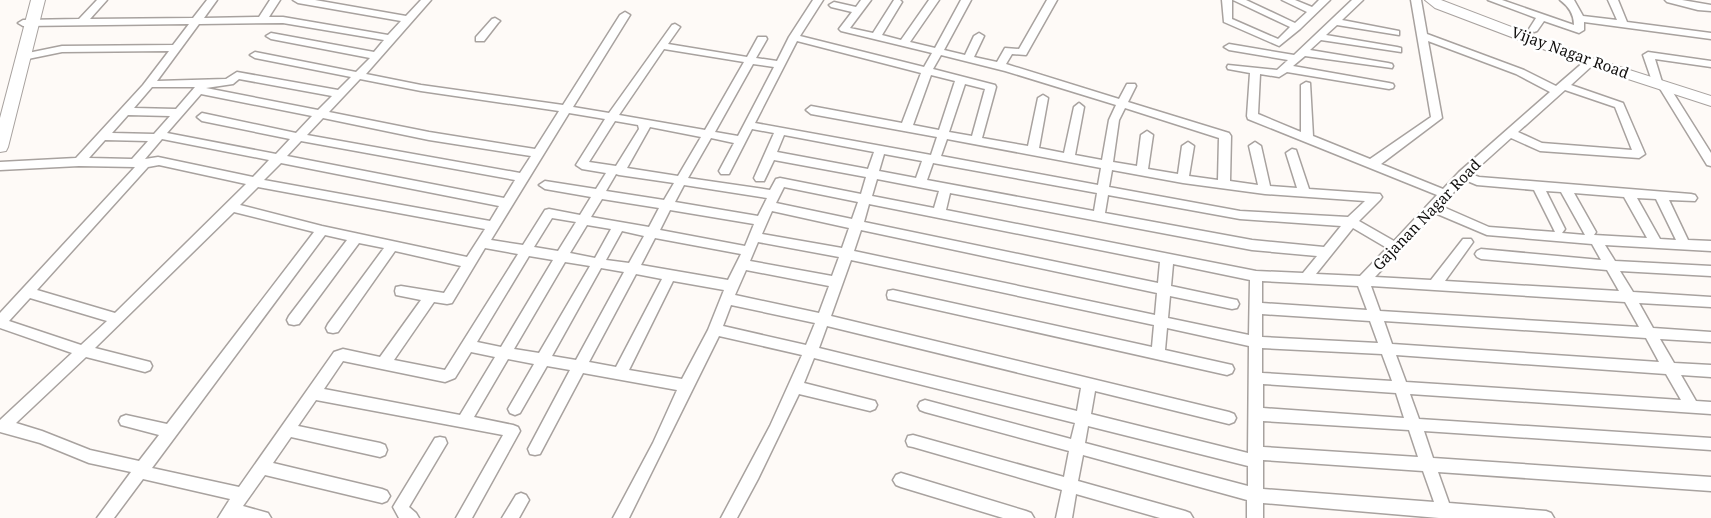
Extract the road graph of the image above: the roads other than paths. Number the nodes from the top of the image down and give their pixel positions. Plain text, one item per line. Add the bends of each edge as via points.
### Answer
1 (30, 0) edge
2 (38, 0) edge
3 (102, 0) edge
4 (212, 0) edge
5 (275, 0) edge
6 (298, 0) edge
7 (410, 0) edge
8 (818, 0) edge
9 (866, 0) edge
10 (934, 0) edge
11 (966, 0) edge
12 (1052, 0) edge
13 (1227, 0) edge
14 (1238, 0) edge
15 (1287, 0) edge
16 (1325, 0) edge
17 (1358, 0) edge
18 (1416, 0) edge
19 (1493, 0) edge
20 (1565, 0) edge
21 (1613, 0) edge
22 (1672, 0) edge
23 (425, 1) edge
24 (1435, 1) edge
25 (897, 2) dead end
26 (834, 5) dead end
27 (1711, 8) edge
28 (859, 10) junction
29 (1313, 11) junction
30 (625, 15) dead end
31 (1542, 17) junction
32 (1579, 18) junction
33 (408, 19) junction
34 (262, 20) junction
35 (495, 20) dead end
36 (196, 21) junction
37 (82, 22) junction
38 (1334, 22) junction
39 (28, 23) junction
40 (1623, 24) junction
41 (675, 27) dead end
42 (1297, 27) junction
43 (1534, 29) dead end
44 (1395, 32) dead end
45 (271, 36) dead end
46 (876, 36) junction
47 (979, 36) dead end
48 (1424, 36) junction
49 (1711, 36) edge
50 (794, 37) junction
51 (1318, 37) junction
52 (390, 38) junction
53 (762, 38) dead end
54 (480, 39) dead end
55 (904, 43) junction
56 (662, 46) junction
57 (1229, 47) dead end
58 (176, 48) junction
59 (1397, 50) dead end
60 (937, 51) junction
61 (255, 55) dead end
62 (1299, 55) junction
63 (378, 56) junction
64 (23, 57) junction
65 (968, 59) junction
66 (750, 60) junction
67 (1590, 62) junction
68 (1711, 64) edge
69 (780, 65) junction
70 (1000, 66) junction
71 (1388, 66) dead end
72 (1232, 67) dead end
73 (1284, 68) junction
74 (1254, 70) junction
75 (927, 71) junction
76 (359, 75) junction
77 (961, 80) junction
78 (149, 84) junction
79 (1660, 84) junction
80 (1306, 85) dead end
81 (1131, 86) dead end
82 (1389, 86) dead end
83 (202, 87) junction
84 (1560, 89) junction
85 (341, 94) junction
86 (1043, 98) dead end
87 (1711, 101) edge
88 (1120, 104) junction
89 (1079, 107) dead end
90 (0, 108) edge
91 (567, 109) junction
92 (811, 110) dead end
93 (126, 111) junction
94 (178, 113) junction
95 (320, 116) junction
96 (202, 117) dead end
97 (612, 118) junction
98 (643, 124) junction
99 (748, 125) junction
100 (906, 128) junction
101 (781, 130) junction
102 (1510, 133) junction
103 (709, 134) junction
104 (943, 135) junction
105 (1147, 135) dead end
106 (103, 136) junction
107 (158, 136) junction
108 (298, 138) junction
109 (1308, 138) junction
110 (741, 140) junction
111 (976, 141) junction
112 (1188, 146) dead end
113 (1255, 146) dead end
114 (0, 147) edge
115 (880, 149) junction
116 (1033, 151) junction
117 (539, 153) junction
118 (1292, 153) dead end
119 (770, 155) junction
120 (1069, 158) junction
121 (932, 159) junction
122 (277, 160) junction
123 (79, 162) junction
124 (1711, 162) edge
125 (140, 163) junction
126 (1372, 164) junction
127 (1107, 165) junction
128 (0, 166) edge
129 (616, 171) junction
130 (726, 171) dead end
131 (1142, 171) junction
132 (873, 174) junction
133 (1463, 174) junction
134 (524, 178) junction
135 (760, 178) dead end
136 (1183, 179) junction
137 (682, 180) junction
138 (255, 182) junction
139 (920, 182) junction
140 (1224, 184) junction
141 (545, 185) dead end
142 (1538, 186) junction
143 (946, 187) junction
144 (1565, 188) junction
145 (1265, 190) junction
146 (1104, 191) junction
147 (1304, 192) junction
148 (1628, 193) junction
149 (598, 194) junction
150 (1445, 194) junction
151 (1660, 195) junction
152 (865, 198) junction
153 (1691, 198) dead end
154 (770, 201) junction
155 (508, 203) junction
156 (667, 205) junction
157 (231, 206) junction
158 (1433, 207) junction
159 (940, 213) junction
160 (1099, 216) junction
161 (584, 219) junction
162 (762, 221) junction
163 (1351, 222) junction
164 (494, 226) junction
165 (619, 226) junction
166 (856, 226) junction
167 (1560, 229) dead end
168 (322, 230) junction
169 (653, 232) junction
170 (1593, 236) junction
171 (356, 237) junction
172 (755, 237) junction
173 (1467, 242) dead end
174 (483, 243) junction
175 (1656, 243) junction
176 (1684, 244) junction
177 (393, 245) junction
178 (1711, 246) edge
179 (1395, 247) junction
180 (526, 250) junction
181 (749, 251) junction
182 (1328, 252) junction
183 (847, 254) junction
184 (1481, 254) dead end
185 (562, 256) junction
186 (1167, 259) junction
187 (471, 262) junction
188 (598, 263) junction
189 (743, 265) junction
190 (1611, 266) junction
191 (632, 268) junction
192 (1711, 271) edge
193 (670, 275) junction
194 (1256, 276) junction
195 (1306, 278) junction
196 (1363, 280) junction
197 (836, 282) junction
198 (1435, 285) junction
199 (401, 291) dead end
200 (1164, 291) junction
201 (26, 292) junction
202 (730, 292) junction
203 (893, 295) dead end
204 (431, 296) junction
205 (1629, 297) junction
206 (1711, 302) edge
207 (1232, 304) dead end
208 (1256, 308) junction
209 (1375, 316) junction
210 (117, 319) junction
211 (822, 319) junction
212 (294, 320) dead end
213 (0, 323) edge
214 (1160, 323) junction
215 (333, 328) dead end
216 (716, 330) junction
217 (1650, 333) junction
218 (1711, 336) edge
219 (1256, 342) junction
220 (468, 346) junction
221 (1387, 349) junction
222 (84, 350) junction
223 (810, 351) junction
224 (504, 353) junction
225 (1158, 353) junction
226 (544, 360) junction
227 (383, 364) junction
228 (145, 366) dead end
229 (580, 366) junction
230 (1670, 368) junction
231 (1227, 369) dead end
232 (1711, 371) edge
233 (620, 374) junction
234 (1256, 378) junction
235 (1089, 384) junction
236 (686, 386) junction
237 (1400, 386) junction
238 (796, 388) junction
239 (312, 393) junction
240 (870, 405) dead end
241 (925, 406) dead end
242 (1692, 407) junction
243 (1711, 408) edge
244 (516, 409) dead end
245 (1255, 414) junction
246 (1083, 418) junction
247 (1229, 418) dead end
248 (126, 421) dead end
249 (464, 421) junction
250 (1414, 424) junction
251 (2, 426) edge
252 (171, 430) junction
253 (286, 430) junction
254 (913, 441) dead end
255 (440, 443) dead end
256 (1711, 444) edge
257 (1077, 446) junction
258 (535, 449) dead end
259 (380, 450) dead end
260 (1255, 457) junction
261 (1428, 465) junction
262 (261, 467) junction
263 (142, 470) junction
264 (901, 480) dead end
265 (1711, 484) edge
266 (1070, 486) junction
267 (242, 495) junction
268 (1255, 495) junction
269 (382, 496) dead end
270 (521, 500) dead end
271 (228, 514) edge
272 (1446, 514) edge
273 (105, 518) edge
274 (262, 518) edge
275 (411, 518) edge
276 (464, 518) edge
277 (510, 518) edge
278 (621, 518) edge
279 (729, 518) edge
280 (1026, 518) edge
281 (1064, 518) edge
282 (1185, 518) edge
283 (1255, 518) edge
284 (1546, 518) edge

1 - 39 street
2 - 39 street
3 - 37 street
4 - 36 street
5 - 34 street
6 - 33 street
7 - 23 street
8 - 50 street
9 - 28 street
10 - 55 street
11 - 60 street
12 - 70 street via 1022,53 1009,50
13 - 42 street via 1227,20 1279,44
14 - 42 street
15 - 29 street
16 - 29 street
17 - 38 street
18 - 48 street
19 - 31 street
20 - 32 street via 1570,1
21 - 40 street
22 - 27 street via 1698,8
23 - 33 street
24 - 67 street, Vijay Nagar Road
25 - 46 street
26 - 28 street
28 - 46 street via 844,29
29 - 42 street
30 - 91 street
31 - 32 street via 1580,30
31 - 43 street
32 - 40 street
33 - 52 street
34 - 36 street
34 - 52 street via 283,20
35 - 54 street
36 - 37 street
36 - 58 street
37 - 39 street
38 - 44 street
38 - 51 street
39 - 64 street
39 - 90 street
40 - 49 street
41 - 56 street
45 - 63 street
46 - 55 street
47 - 65 street
48 - 84 street
48 - 126 street via 1437,118
50 - 69 street
50 - 75 street
51 - 59 street
51 - 62 street
52 - 63 street
53 - 66 street
55 - 60 street
56 - 66 street
56 - 97 street
57 - 62 street
58 - 64 street via 62,49
58 - 78 street
60 - 65 street
60 - 75 street
61 - 76 street
62 - 71 street
62 - 73 street
63 - 76 street
64 - 114 street
65 - 70 street
66 - 69 street
66 - 103 street
67 - 79 street, Vijay Nagar Road
67 - 84 street, Gajanan Nagar Road
68 - 79 street via 1648,55
69 - 99 street
70 - 88 street
72 - 74 street
73 - 74 street via 1279,74
73 - 82 street
74 - 109 street via 1252,116
75 - 77 street
75 - 100 street
76 - 85 street
76 - 91 street via 421,88
77 - 104 street
77 - 111 street via 991,87
78 - 83 street
78 - 93 street
79 - 87 street, Vijay Nagar Road
79 - 124 street
80 - 109 street
81 - 88 street
83 - 85 street via 228,82 237,75
83 - 94 street
83 - 95 street
84 - 102 street, Gajanan Nagar Road
84 - 102 street via 1619,105 1639,154 1540,147
85 - 95 street
86 - 116 street
88 - 127 street via 1114,120
88 - 140 street via 1225,136
89 - 120 street
91 - 97 street
91 - 117 street
92 - 100 street
93 - 94 street
93 - 106 street
94 - 107 street
95 - 108 street
95 - 117 street
96 - 108 street
97 - 98 street
97 - 129 street via 582,165
98 - 103 street
98 - 129 street via 645,129 640,139
99 - 101 street
99 - 110 street
100 - 104 street
101 - 115 street
101 - 119 street
102 - 133 street, Gajanan Nagar Road
103 - 110 street
103 - 137 street
104 - 111 street
104 - 121 street
105 - 131 street
106 - 107 street
106 - 123 street
107 - 122 street
107 - 125 street
108 - 122 street
108 - 134 street
109 - 126 street
110 - 130 street
111 - 116 street
112 - 136 street
113 - 145 street
115 - 121 street
115 - 132 street
116 - 120 street
117 - 134 street
118 - 147 street
119 - 132 street
119 - 135 street
120 - 127 street
121 - 139 street
121 - 146 street
122 - 138 street
122 - 155 street
123 - 125 street
123 - 128 street
125 - 138 street via 158,161
125 - 201 street
126 - 150 street
127 - 131 street
127 - 146 street
129 - 137 street
129 - 149 street
131 - 136 street
132 - 139 street
132 - 152 street
133 - 142 street via 1477,181
133 - 150 street, Gajanan Nagar Road
134 - 155 street
136 - 140 street
137 - 154 street
137 - 156 street
138 - 157 street
138 - 164 street
139 - 143 street
140 - 145 street
141 - 149 street
142 - 144 street
142 - 167 street
143 - 159 street
143 - 160 street
144 - 148 street
144 - 170 street
145 - 147 street
146 - 160 street
146 - 163 street via 1240,215
147 - 163 street via 1376,197
148 - 151 street
148 - 175 street
149 - 156 street
149 - 161 street
150 - 158 street, Gajanan Nagar Road
151 - 153 street
151 - 176 street
152 - 154 street via 780,182
152 - 159 street
152 - 166 street
154 - 162 street
154 - 166 street
155 - 164 street
156 - 162 street
156 - 169 street
157 - 168 street
157 - 210 street
158 - 170 street via 1487,231
158 - 179 street, Gajanan Nagar Road
159 - 186 street
160 - 182 street via 1252,245
161 - 165 street
161 - 180 street via 548,213
161 - 185 street
162 - 172 street
163 - 179 street
163 - 182 street
164 - 174 street
165 - 169 street
165 - 188 street
166 - 183 street
166 - 200 street
168 - 171 street
168 - 252 street
169 - 181 street
169 - 191 street
170 - 175 street
170 - 190 street
171 - 177 street
171 - 212 street
172 - 181 street
172 - 183 street
173 - 198 street
174 - 180 street
174 - 187 street
175 - 176 street
176 - 178 street
177 - 187 street
177 - 215 street
179 - 196 street, Gajanan Nagar Road
180 - 185 street
180 - 220 street
181 - 189 street
182 - 195 street
183 - 197 street
183 - 214 street
184 - 190 street
185 - 188 street
185 - 224 street
186 - 194 street
186 - 200 street
187 - 204 street via 447,299
188 - 191 street
188 - 226 street
189 - 197 street
189 - 202 street
190 - 192 street
190 - 205 street
191 - 193 street
191 - 229 street
193 - 202 street
193 - 233 street
194 - 195 street
194 - 208 street
195 - 196 street
196 - 198 street
196 - 209 street, Gajanan Nagar Road
197 - 211 street
198 - 205 street
199 - 204 street
200 - 207 street
200 - 214 street
201 - 210 street
201 - 213 street
202 - 211 street
202 - 216 street
203 - 225 street
204 - 227 street
205 - 206 street
205 - 217 street
208 - 209 street
208 - 219 street
209 - 217 street
209 - 221 street, Gajanan Nagar Road
210 - 222 street
211 - 223 street
211 - 235 street
213 - 222 street
214 - 219 street
214 - 225 street
216 - 223 street
216 - 236 street
217 - 218 street
217 - 230 street
219 - 221 street
219 - 234 street
220 - 224 street
220 - 227 street via 450,374 445,376
221 - 230 street
221 - 237 street, Gajanan Nagar Road
222 - 228 street
222 - 251 street
223 - 238 street
223 - 246 street
224 - 226 street
224 - 249 street
225 - 231 street
226 - 229 street
226 - 244 street
227 - 239 street via 339,356
229 - 233 street
229 - 258 street
230 - 232 street
230 - 242 street
233 - 236 street
234 - 237 street
234 - 245 street
235 - 246 street
235 - 247 street
236 - 278 street
237 - 242 street
237 - 250 street, Gajanan Nagar Road
238 - 240 street
238 - 279 street
239 - 249 street
239 - 253 street
241 - 257 street
242 - 243 street
245 - 250 street
245 - 260 street
246 - 257 street
246 - 260 street
248 - 252 street
249 - 276 street via 513,431
250 - 256 street
250 - 261 street, Gajanan Nagar Road
251 - 263 street via 42,437 89,456
252 - 263 street
253 - 259 street
253 - 262 street
254 - 266 street
255 - 275 street via 401,507
257 - 266 street
257 - 268 street
260 - 261 street
260 - 268 street
261 - 265 street
261 - 272 street, Gajanan Nagar Road
262 - 267 street
262 - 269 street
263 - 267 street
263 - 273 street
264 - 280 street
266 - 281 street
266 - 282 street
267 - 271 street
268 - 272 street
268 - 283 street
270 - 277 street
271 - 274 street
272 - 284 street

